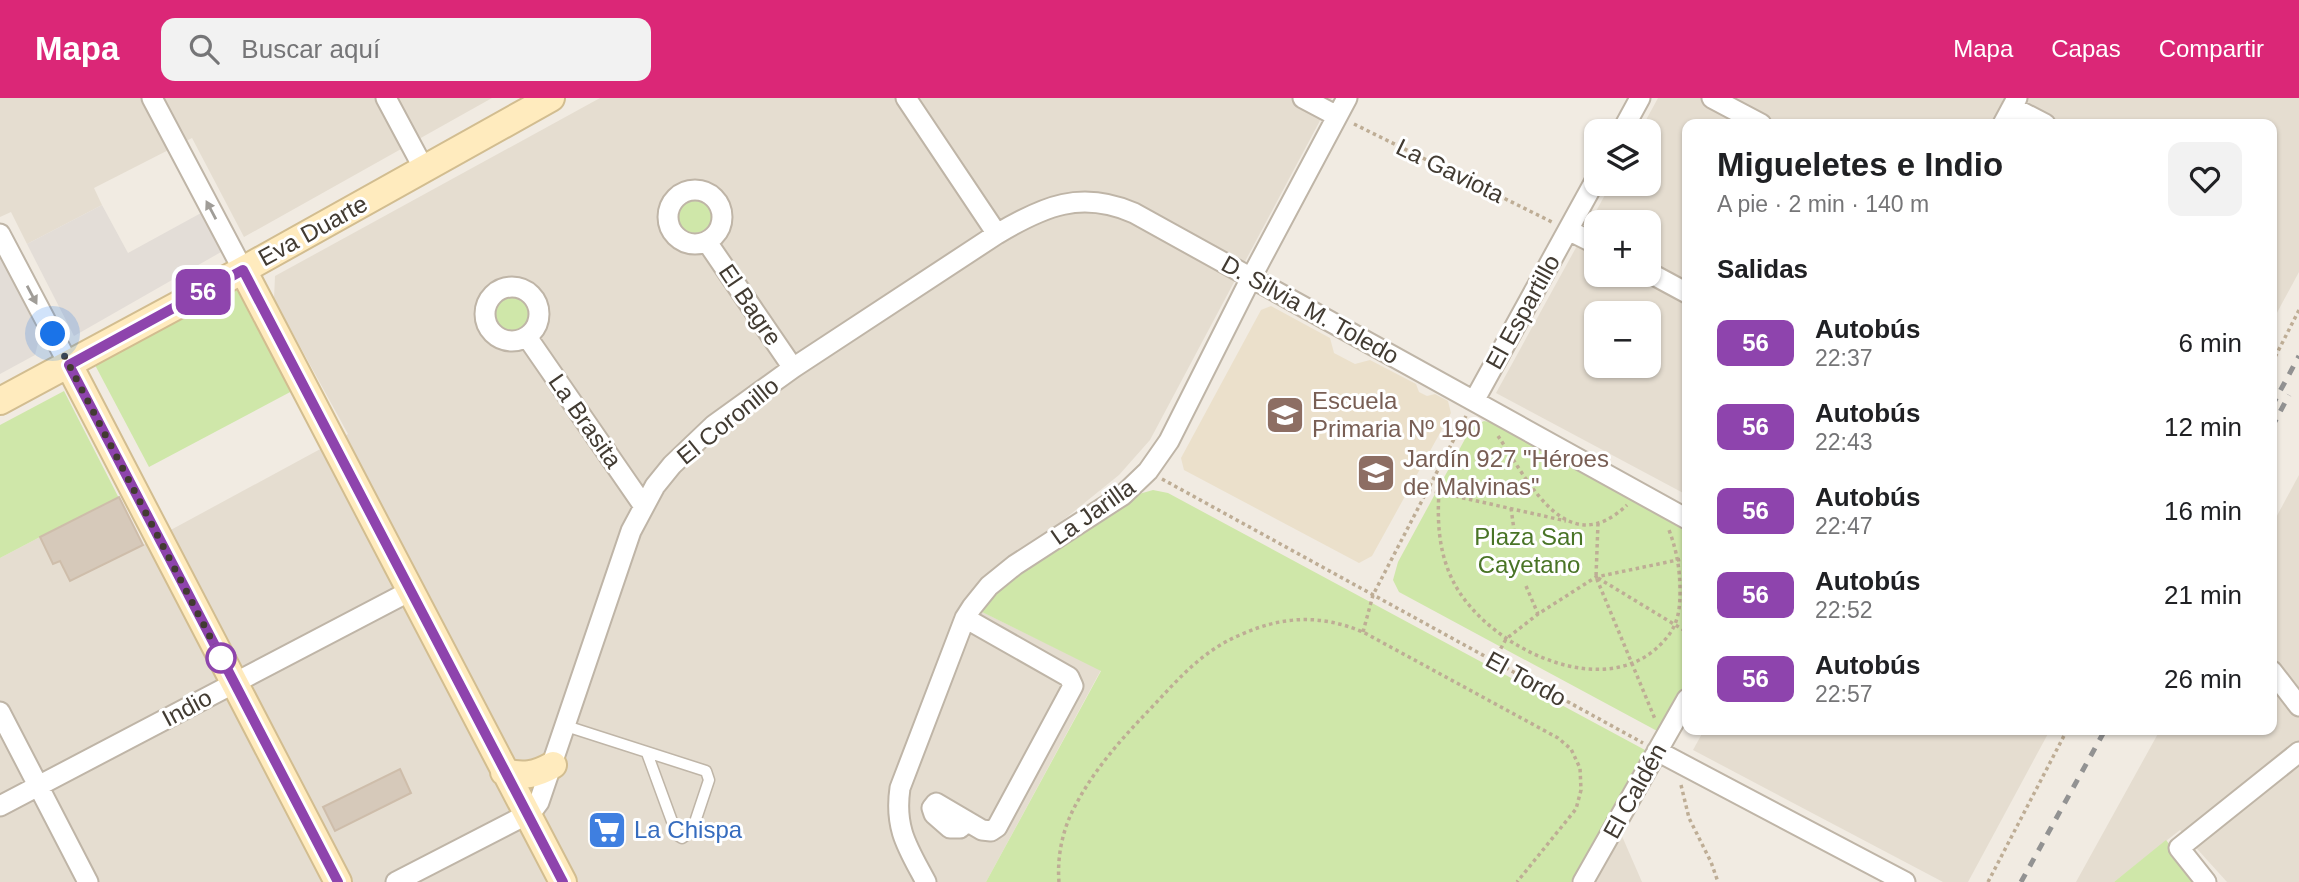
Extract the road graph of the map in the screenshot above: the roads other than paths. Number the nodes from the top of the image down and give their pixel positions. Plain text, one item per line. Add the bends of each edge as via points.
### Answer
1 (152, 98) edge
2 (386, 98) edge
3 (551, 98) edge
4 (906, 98) edge
5 (1303, 98) edge
6 (1346, 98) edge
7 (1640, 98) edge
8 (1712, 98) edge
9 (2011, 110) edge
10 (1337, 116) junction
11 (1629, 119) edge
12 (1752, 119) edge
13 (2033, 119) edge
14 (424, 169) junction
15 (1587, 196) edge
16 (1569, 230) junction
17 (0, 234) edge
18 (997, 234) junction
19 (1584, 238) edge
20 (707, 242) dead end
21 (243, 270) junction
22 (1251, 278) junction
23 (1661, 279) edge
24 (1682, 290) edge
25 (527, 338) dead end
26 (69, 365) junction
27 (793, 368) junction
28 (0, 401) edge
29 (1474, 401) junction
30 (643, 505) junction
31 (1682, 516) edge
32 (412, 590) junction
33 (965, 618) junction
34 (2277, 677) edge
35 (234, 683) junction
36 (2299, 706) edge
37 (1682, 708) edge
38 (0, 712) edge
39 (566, 726) junction
40 (1661, 745) junction
41 (2299, 752) edge
42 (647, 753) junction
43 (553, 765) junction
44 (504, 772) junction
45 (38, 787) junction
46 (0, 806) edge
47 (526, 815) junction
48 (967, 821) dead end
49 (88, 882) edge
50 (338, 882) edge
51 (396, 882) edge
52 (563, 882) edge
53 (926, 882) edge
54 (1583, 882) edge
55 (1905, 882) edge
56 (2206, 882) edge

21 -> 1 street
2 - 14 street
3 - 14 street, Eva Duarte
4 - 18 street
5 - 10 street
6 - 10 street, La Jarilla
7 - 11 street
8 - 12 street
9 - 13 street
10 - 22 street, La Jarilla
14 - 21 street, Eva Duarte
15 - 16 street, El Espartillo
16 - 19 street
16 - 29 street, El Espartillo
17 -> 26 street
18 - 22 street, D. Silvia M. Toledo via 1049,207 1098,201 1134,213
18 - 27 street, El Coronillo
20 - 27 street, El Bagre
21 - 26 street, Eva Duarte
21 - 32 street
22 - 29 street, D. Silvia M. Toledo
22 - 33 street, La Jarilla via 1169,441 1148,471 1123,495 1015,565 989,586
23 - 24 street
25 - 30 street, La Brasita
26 - 28 street, Eva Duarte
26 - 35 street
27 - 30 street, El Coronillo via 695,441
29 - 31 street, D. Silvia M. Toledo
30 - 39 street, El Coronillo
32 - 35 street, Indio
32 - 44 street
33 - 48 street via 1069,677 1073,685 997,827 982,830
33 - 53 street, La Jarilla via 900,789 897,808 899,824
34 - 36 street
35 - 45 street, Indio
35 - 50 street
37 - 40 street, El Caldén
38 - 45 street
39 - 42 lane
39 - 43 street, El Coronillo
40 - 54 street, El Caldén
40 - 55 street via 1679,762
41 - 56 street via 2179,848
42 - 42 lane via 706,771 709,780 692,831 682,838
43 - 44 street via 538,774
43 - 47 street, El Coronillo via 540,802
44 - 47 street
45 - 46 street, Indio
45 - 49 street
47 - 51 street
47 - 52 street

